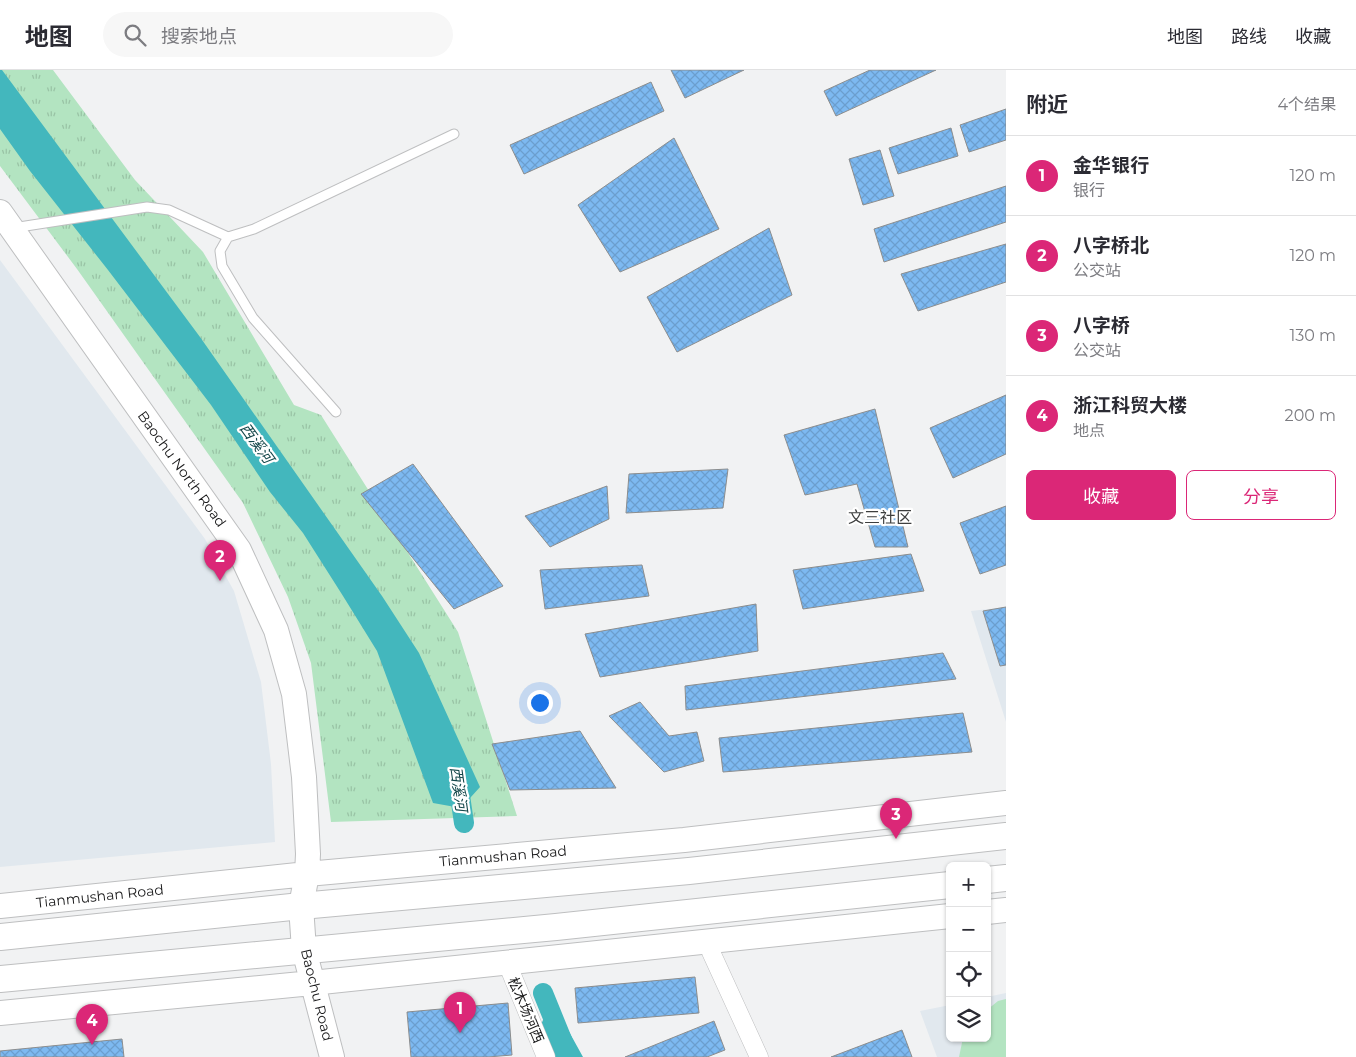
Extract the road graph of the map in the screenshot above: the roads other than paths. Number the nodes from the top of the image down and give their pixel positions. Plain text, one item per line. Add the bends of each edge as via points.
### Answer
1 (454, 134) dead end
2 (4, 223) edge
3 (228, 238) junction
4 (336, 412) dead end
5 (1006, 804) edge
6 (1006, 836) edge
7 (307, 874) junction
8 (1006, 878) edge
9 (991, 880) edge
10 (946, 885) edge
11 (0, 906) edge
12 (301, 906) junction
13 (1006, 910) edge
14 (991, 912) edge
15 (946, 916) edge
16 (0, 937) edge
17 (708, 942) junction
18 (304, 950) junction
19 (507, 963) junction
20 (0, 979) edge
21 (312, 983) junction
22 (0, 1013) edge
23 (332, 1057) edge
24 (546, 1057) edge
25 (759, 1057) edge

1 - 3 lane
2 - 3 lane via 42,224 147,207 169,210
2 - 7 main road, Baochu North Road via 239,550 276,630 294,694 304,777
3 - 4 lane via 220,250 222,266 253,318
5 - 7 main road, Tianmushan Road via 674,841
6 - 12 main road via 689,871
7 - 11 main road, Tianmushan Road
7 - 12 main road, Baochu Road
8 - 9 main road
10 - 18 main road
12 - 16 main road
12 - 18 main road, Baochu Road
13 - 14 main road
15 - 17 main road
17 - 19 main road
17 - 25 street
18 - 20 main road
18 - 21 main road, Baochu Road
19 - 21 main road
19 - 24 street, 松木场河西
21 - 22 main road
21 - 23 main road, Baochu Road

